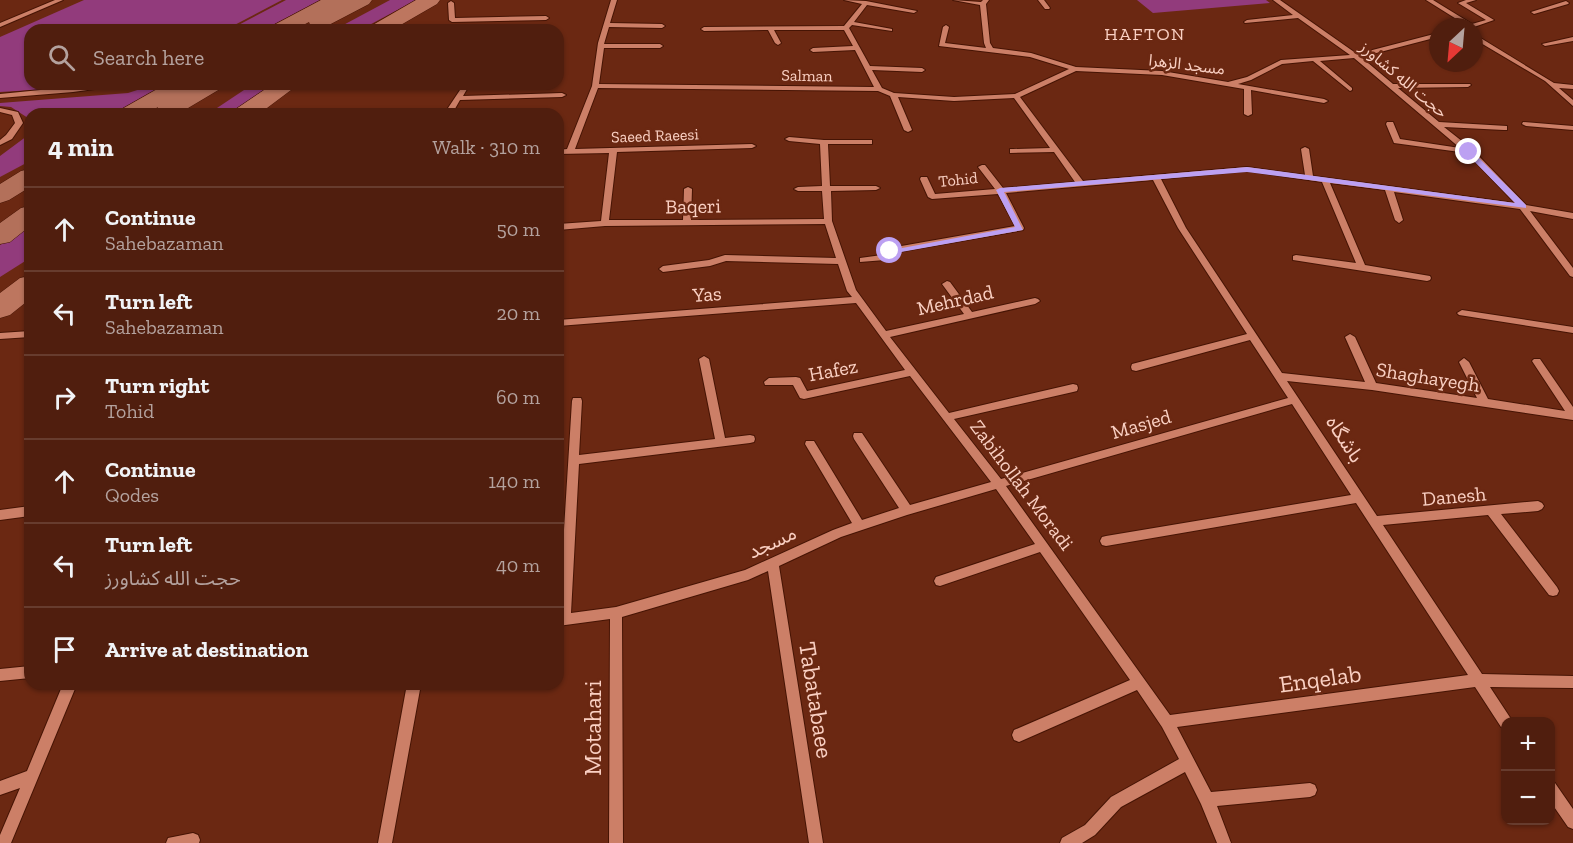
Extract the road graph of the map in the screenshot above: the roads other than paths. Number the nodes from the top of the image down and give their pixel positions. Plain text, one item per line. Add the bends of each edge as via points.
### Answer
1 (54, 0) edge
2 (60, 0) edge
3 (336, 0) edge
4 (362, 0) edge
5 (430, 0) edge
6 (614, 0) edge
7 (847, 0) edge
8 (956, 0) edge
9 (1041, 0) edge
10 (1276, 0) edge
11 (1429, 0) edge
12 (1473, 0) edge
13 (984, 2) edge
14 (451, 3) dead end
15 (866, 3) junction
16 (1566, 3) edge
17 (1047, 8) dead end
18 (914, 11) dead end
19 (1534, 12) dead end
20 (1299, 16) junction
21 (546, 18) dead end
22 (1457, 18) edge
23 (498, 21) junction
24 (1247, 22) dead end
25 (1483, 22) edge
26 (0, 24) edge
27 (296, 24) edge
28 (299, 24) edge
29 (388, 24) edge
30 (497, 24) edge
31 (607, 25) junction
32 (848, 25) junction
33 (662, 26) dead end
34 (946, 27) dead end
35 (770, 28) junction
36 (705, 29) dead end
37 (890, 30) dead end
38 (1429, 37) edge
39 (1573, 39) edge
40 (1483, 42) edge
41 (778, 43) dead end
42 (1545, 44) dead end
43 (601, 46) junction
44 (660, 46) dead end
45 (858, 48) junction
46 (813, 50) dead end
47 (990, 50) junction
48 (1356, 56) junction
49 (1314, 58) junction
50 (868, 68) junction
51 (1075, 69) junction
52 (922, 70) dead end
53 (1228, 84) junction
54 (1468, 85) dead end
55 (1553, 85) junction
56 (595, 86) junction
57 (1247, 87) junction
58 (1393, 87) junction
59 (1573, 87) edge
60 (879, 89) junction
61 (1350, 89) dead end
62 (73, 90) edge
63 (176, 90) edge
64 (198, 90) edge
65 (211, 90) edge
66 (279, 90) edge
67 (464, 90) edge
68 (562, 95) dead end
69 (893, 95) junction
70 (0, 96) edge
71 (1017, 96) junction
72 (459, 98) junction
73 (1324, 102) dead end
74 (1573, 104) edge
75 (156, 108) edge
76 (182, 108) edge
77 (253, 108) edge
78 (452, 108) edge
79 (0, 110) edge
80 (1248, 114) dead end
81 (1390, 124) dead end
82 (1438, 124) junction
83 (1526, 124) dead end
84 (1504, 128) dead end
85 (1573, 128) edge
86 (908, 129) dead end
87 (789, 139) dead end
88 (824, 142) junction
89 (869, 142) dead end
90 (0, 143) edge
91 (752, 146) dead end
92 (1305, 148) dead end
93 (613, 150) junction
94 (1056, 150) junction
95 (570, 151) junction
96 (1013, 151) dead end
97 (564, 152) edge
98 (1469, 152) junction
99 (24, 167) edge
100 (982, 167) dead end
101 (1155, 176) junction
102 (1309, 178) junction
103 (924, 179) dead end
104 (24, 180) edge
105 (1325, 180) junction
106 (0, 181) edge
107 (1080, 183) junction
108 (876, 188) dead end
109 (688, 189) dead end
110 (798, 189) dead end
111 (826, 189) junction
112 (1389, 189) junction
113 (1000, 190) junction
114 (0, 195) edge
115 (24, 202) edge
116 (1523, 207) junction
117 (1573, 216) edge
118 (0, 217) edge
119 (24, 218) edge
120 (1399, 220) dead end
121 (828, 221) junction
122 (687, 223) junction
123 (605, 224) junction
124 (564, 227) edge
125 (0, 236) edge
126 (1296, 258) dead end
127 (863, 260) dead end
128 (842, 261) junction
129 (1362, 267) junction
130 (663, 269) dead end
131 (1573, 274) edge
132 (24, 275) edge
133 (1428, 278) dead end
134 (947, 284) dead end
135 (0, 289) edge
136 (24, 290) edge
137 (859, 300) junction
138 (1035, 301) dead end
139 (0, 308) edge
140 (1462, 313) dead end
141 (970, 316) junction
142 (564, 323) edge
143 (1573, 330) edge
144 (24, 334) edge
145 (884, 335) junction
146 (0, 336) edge
147 (1253, 336) junction
148 (1350, 338) dead end
149 (704, 359) dead end
150 (1537, 361) dead end
151 (1464, 362) dead end
152 (1136, 367) dead end
153 (912, 372) junction
154 (1278, 376) junction
155 (769, 382) dead end
156 (1372, 386) junction
157 (1073, 388) dead end
158 (1294, 400) junction
159 (577, 401) dead end
160 (1485, 404) junction
161 (1573, 415) edge
162 (947, 417) junction
163 (858, 436) dead end
164 (750, 439) dead end
165 (721, 442) junction
166 (810, 444) dead end
167 (574, 460) junction
168 (998, 483) junction
169 (1359, 498) junction
170 (1538, 506) dead end
171 (907, 510) junction
172 (1491, 510) junction
173 (24, 513) edge
174 (0, 515) edge
175 (1374, 521) junction
176 (860, 526) junction
177 (1106, 541) dead end
178 (1044, 546) junction
179 (773, 563) junction
180 (940, 581) dead end
181 (564, 583) edge
182 (1553, 591) dead end
183 (616, 613) junction
184 (564, 620) edge
185 (24, 673) edge
186 (0, 675) edge
187 (1479, 680) junction
188 (1140, 682) junction
189 (1573, 682) edge
190 (67, 690) edge
191 (413, 690) edge
192 (1503, 717) edge
193 (1167, 722) junction
194 (1019, 735) dead end
195 (1188, 762) junction
196 (31, 777) junction
197 (0, 788) edge
198 (1310, 790) dead end
199 (1555, 794) edge
200 (1207, 800) junction
201 (1573, 822) edge
202 (193, 840) dead end
203 (4, 843) edge
204 (173, 843) edge
205 (385, 843) edge
206 (616, 843) edge
207 (816, 843) edge
208 (1067, 843) edge
209 (1224, 843) edge

1 - 26 street
2 - 26 street
3 - 27 highway
4 - 28 highway
5 - 29 main road
6 - 31 street
7 - 15 street
8 - 13 street
9 - 17 street
10 - 20 street, حجت الله کشاورز
11 - 22 street
12 - 25 street via 1461,3 1491,20
13 - 47 street
14 - 23 street via 452,20
15 - 18 street
15 - 32 street
16 - 19 street
20 - 24 street
20 - 48 street, حجت الله کشاورز
21 - 23 street
23 - 30 street
31 - 33 street
31 - 43 street
32 - 35 street
32 - 37 street
32 - 45 street
34 - 47 street via 941,45
35 - 36 street
35 - 41 street
38 - 48 street
39 - 42 street
40 - 55 street
43 - 44 street
43 - 56 street
45 - 46 street
45 - 50 street
47 - 51 street via 1031,55
48 - 49 street, مسجد الزهرا
48 - 58 street, حجت الله کشاورز
49 - 53 street, مسجد الزهرا via 1281,62 1250,79
49 - 61 street
50 - 52 street
50 - 60 street
51 - 53 street, مسجد الزهرا via 1162,73
51 - 71 street, مسجد الزهرا
53 - 57 street
54 - 58 street
55 - 59 street
55 - 74 street
56 - 60 street, Salman
56 - 95 street
57 - 73 street
57 - 80 street
58 - 82 street, حجت الله کشاورز
60 - 69 street, Salman
62 - 70 street
63 - 75 highway
64 - 75 highway
65 - 76 highway
66 - 77 main road
67 - 72 street
68 - 72 street
69 - 71 street, Salman via 954,99
69 - 86 street
71 - 94 street
72 - 78 street
79 - 90 street via 15,114 19,123
81 - 98 street via 1397,141
82 - 84 street
82 - 98 street, حجت الله کشاورز
83 - 85 street
87 - 88 street
88 - 89 street
88 - 111 street, Zabihollah Moradi
91 - 93 street, Saeed Raeesi
92 - 102 street
93 - 95 street, Saeed Raeesi
93 - 123 street
94 - 96 street
94 - 107 street
95 - 97 street, Saeed Raeesi
98 - 116 street, حجت الله کشاورز
99 - 106 highway
100 - 113 street
101 - 102 street, Tohid via 1247,170
101 - 107 street, Tohid
101 - 147 street, باشگاه via 1182,228
102 - 105 street, Tohid
103 - 113 street, Tohid via 932,197
104 - 114 highway
105 - 112 street, Tohid
105 - 129 street
107 - 113 street, Tohid
108 - 111 street
109 - 122 street
110 - 111 street
111 - 121 street, Zabihollah Moradi
112 - 116 street, Tohid
112 - 120 street
113 - 127 street via 1020,228 890,251 885,257
115 - 118 highway
116 - 117 street, Tohid
116 - 131 street, حجت الله کشاورز
119 - 125 highway
121 - 122 street, Baqeri
121 - 128 street, Zabihollah Moradi
122 - 123 street, Baqeri
123 - 124 street, Baqeri
126 - 129 street
128 - 130 street via 725,258
128 - 137 street, Zabihollah Moradi
129 - 133 street
132 - 135 main road
134 - 141 street
136 - 139 main road
137 - 142 street, Yas
137 - 145 street, Zabihollah Moradi
138 - 141 street, Mehrdad
140 - 143 street
141 - 145 street, Mehrdad
144 - 146 street
145 - 153 street, Zabihollah Moradi
147 - 152 street
147 - 154 street, باشگاه
148 - 156 street
149 - 165 street
150 - 161 street
151 - 160 street
153 - 155 street, Hafez via 804,396 796,381
153 - 162 street, Zabihollah Moradi
154 - 156 street, Shaghayegh
154 - 158 street, باشگاه
156 - 160 street, Shaghayegh
157 - 162 street
158 - 168 street, Masjed
158 - 169 street, باشگاه
159 - 167 street
160 - 161 street, Shaghayegh
162 - 168 street, Zabihollah Moradi
163 - 171 street
164 - 165 street
165 - 167 street
166 - 176 street
167 - 181 street
168 - 171 street, مسجد
168 - 178 street, Zabihollah Moradi
169 - 175 street, باشگاه
169 - 177 street
170 - 172 street, Danesh
171 - 176 street, مسجد
172 - 175 street, Danesh
172 - 182 street
173 - 174 street
175 - 187 street, باشگاه
176 - 179 street, مسجد
178 - 180 street
178 - 188 street, Zabihollah Moradi
179 - 183 street, مسجد via 748,575
179 - 207 street, Tabatabaee
183 - 184 street, مسجد
183 - 206 street, Motahari
185 - 186 street
187 - 189 street, Enqelab
187 - 192 street, باشگاه
187 - 193 street, Enqelab
188 - 193 street, Zabihollah Moradi
188 - 194 street
190 - 196 street
191 - 205 street
193 - 195 street, Zabihollah Moradi
195 - 200 street, Zabihollah Moradi
195 - 208 street via 1116,802 1090,830
196 - 197 street
196 - 203 street
198 - 200 street
199 - 201 street
200 - 209 street, Zabihollah Moradi
202 - 204 street

